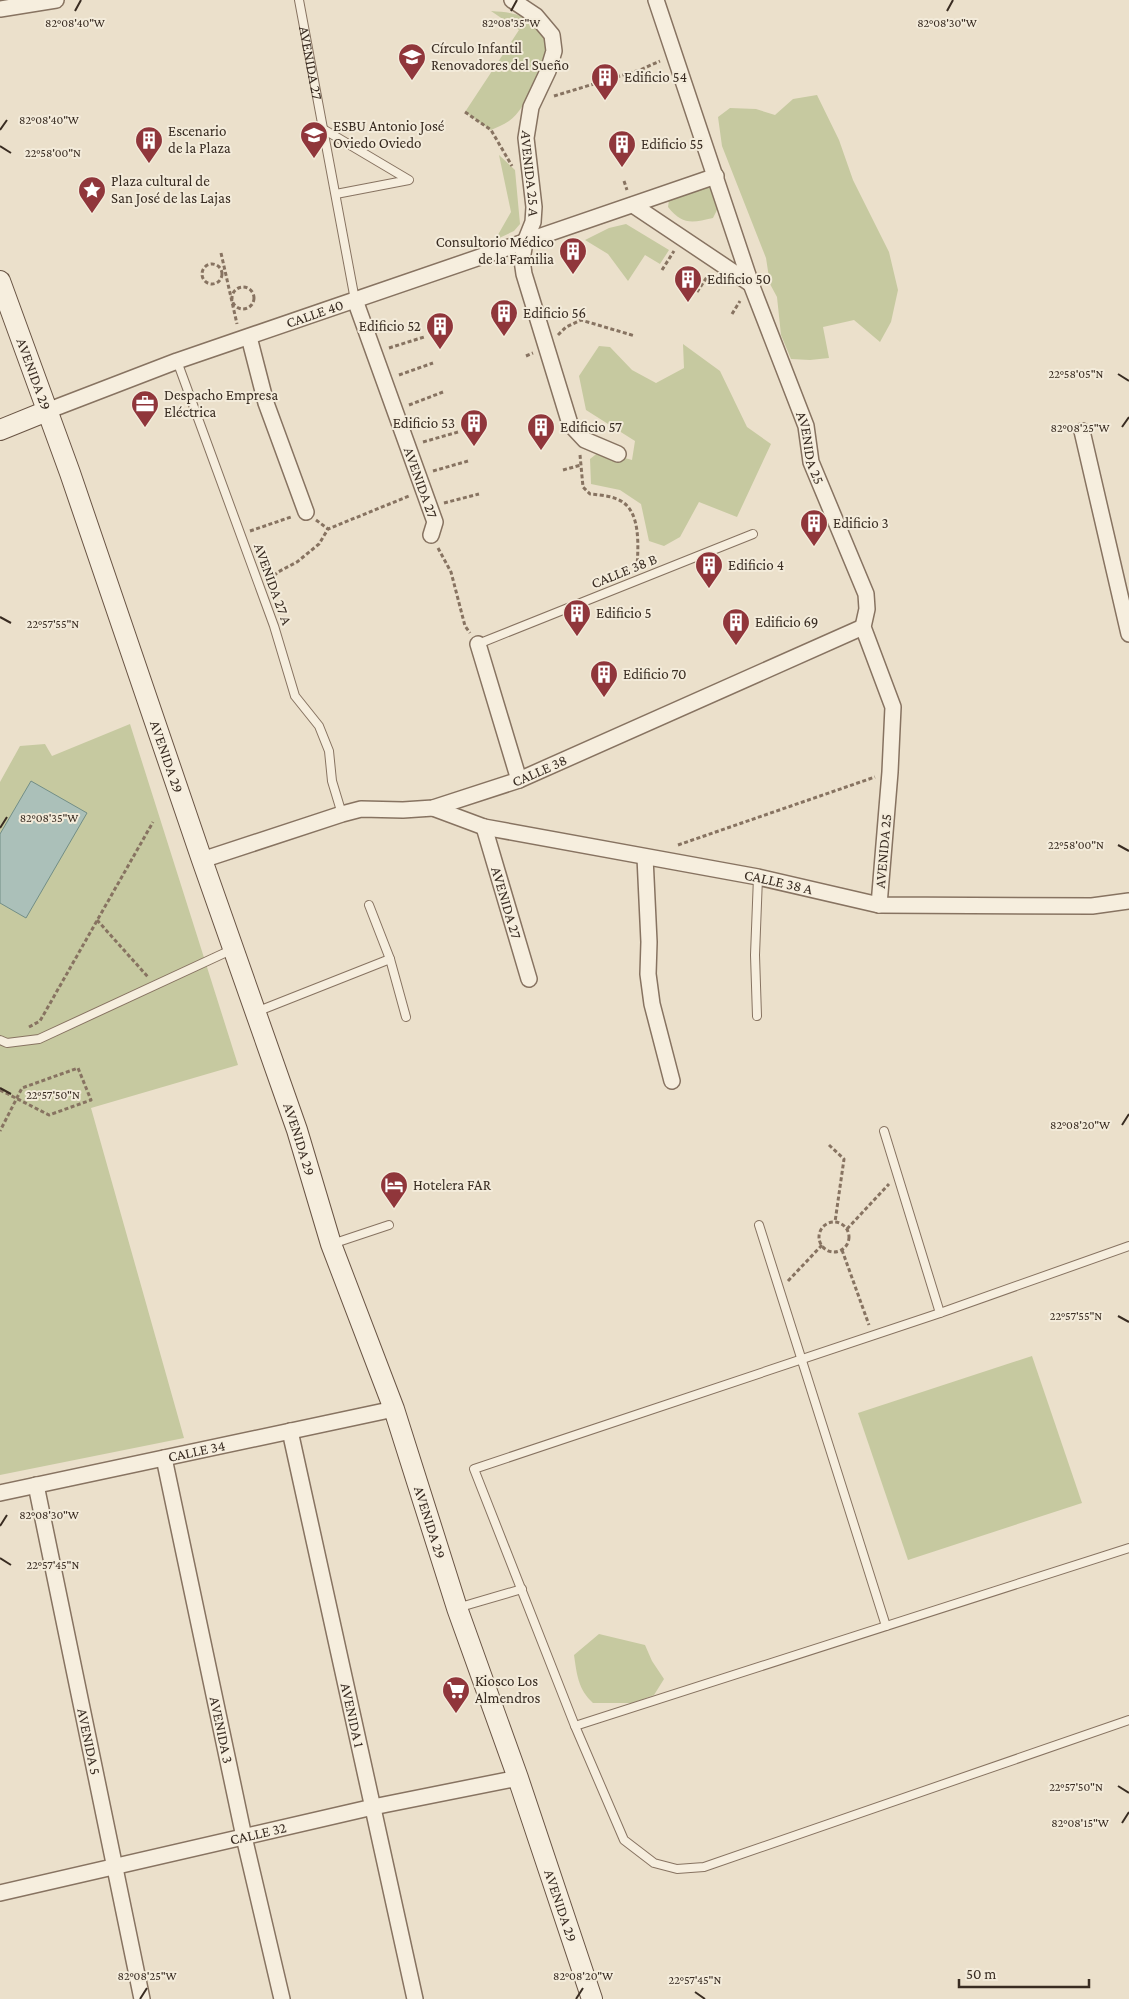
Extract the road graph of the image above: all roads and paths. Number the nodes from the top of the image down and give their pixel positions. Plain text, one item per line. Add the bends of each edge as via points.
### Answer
1 (56, 0) edge
2 (299, 0) edge
3 (512, 0) edge
4 (656, 0) edge
5 (0, 9) edge
6 (674, 55) junction
7 (531, 107) junction
8 (464, 112) dead end
9 (323, 129) junction
10 (514, 170) dead end
11 (716, 176) junction
12 (336, 194) junction
13 (633, 205) junction
14 (683, 238) junction
15 (525, 242) junction
16 (221, 252) dead end
17 (717, 261) junction
18 (662, 270) dead end
19 (224, 273) junction
20 (0, 281) edge
21 (751, 284) junction
22 (697, 292) dead end
23 (232, 300) junction
24 (355, 300) junction
25 (558, 335) dead end
26 (635, 336) dead end
27 (424, 337) dead end
28 (245, 338) junction
29 (374, 352) junction
30 (177, 361) junction
31 (433, 363) dead end
32 (384, 380) junction
33 (443, 392) dead end
34 (47, 410) junction
35 (395, 411) junction
36 (0, 430) edge
37 (1082, 430) dead end
38 (458, 432) dead end
39 (585, 440) junction
40 (408, 447) junction
41 (618, 454) dead end
42 (468, 462) dead end
43 (581, 465) junction
44 (563, 470) dead end
45 (418, 476) junction
46 (424, 491) junction
47 (479, 494) dead end
48 (429, 507) junction
49 (306, 512) junction
50 (328, 529) junction
51 (431, 534) joint
52 (752, 534) dead end
53 (241, 535) junction
54 (636, 581) junction
55 (260, 589) junction
56 (863, 627) junction
57 (1129, 634) edge
58 (478, 644) junction
59 (890, 772) junction
60 (519, 780) junction
61 (434, 808) junction
62 (342, 814) junction
63 (153, 822) dead end
64 (484, 827) junction
65 (673, 847) dead end
66 (645, 857) junction
67 (202, 860) junction
68 (758, 877) junction
69 (1129, 901) edge
70 (368, 905) dead end
71 (879, 905) junction
72 (97, 920) junction
73 (233, 949) junction
74 (390, 959) junction
75 (529, 979) dead end
76 (155, 985) junction
77 (256, 1012) junction
78 (757, 1016) dead end
79 (406, 1017) dead end
80 (22, 1029) dead end
81 (0, 1040) edge
82 (672, 1081) dead end
83 (0, 1090) edge
84 (17, 1098) junction
85 (0, 1131) edge
86 (884, 1131) dead end
87 (829, 1145) dead end
88 (898, 1174) junction
89 (835, 1222) junction
90 (388, 1225) dead end
91 (759, 1225) dead end
92 (847, 1229) junction
93 (330, 1244) junction
94 (822, 1245) junction
95 (1129, 1246) edge
96 (842, 1250) junction
97 (780, 1290) junction
98 (940, 1313) junction
99 (873, 1335) junction
100 (802, 1360) junction
101 (394, 1409) junction
102 (290, 1431) junction
103 (164, 1458) junction
104 (36, 1485) junction
105 (0, 1493) edge
106 (1129, 1548) edge
107 (522, 1589) junction
108 (456, 1608) junction
109 (886, 1626) junction
110 (1129, 1720) edge
111 (575, 1726) junction
112 (518, 1778) junction
113 (373, 1807) junction
114 (244, 1837) junction
115 (115, 1867) junction
116 (0, 1892) edge
117 (142, 1999) edge
118 (282, 1999) edge
119 (415, 1999) edge
120 (592, 1999) edge

1 - 5 street
2 - 9 lane, AVENIDA 27
3 - 7 street, AVENIDA 25 A via 536,16 552,35 554,51
4 - 6 street, AVENIDA 25
6 - 7 path via 640,70 560,93
6 - 11 street, AVENIDA 25
7 - 15 street, AVENIDA 25 A via 526,138 534,207 533,222
8 - 10 path via 491,130
9 - 12 lane, AVENIDA 27
9 - 12 lane via 409,180
11 - 13 street, CALLE 40
11 - 21 street, AVENIDA 25
12 - 24 lane, AVENIDA 27
13 - 14 street
13 - 15 street, CALLE 40
14 - 17 street
14 - 18 path
15 - 24 street, CALLE 40
15 - 39 street, AVENIDA 25 A via 524,274 570,424
16 - 19 path
17 - 21 street
17 - 22 path
19 - 19 path via 218,282 212,284 204,279 202,273 211,263 218,265
19 - 23 path
20 - 34 main road, AVENIDA 29
21 - 56 street, AVENIDA 25 via 806,426 812,462 866,594
23 - 23 path via 236,306 245,309 251,305 254,295 250,289 242,287 235,290
23 - 28 path
24 - 28 street, CALLE 40
24 - 29 street, AVENIDA 27
25 - 26 path via 581,320
27 - 29 path
28 - 30 street, CALLE 40
28 - 49 street
29 - 32 street, AVENIDA 27
30 - 34 street, CALLE 40
30 - 53 lane, AVENIDA 27 A
31 - 32 path
32 - 35 street, AVENIDA 27
33 - 35 path
34 - 36 main road, CALLE 40
34 - 67 main road, AVENIDA 29
35 - 40 street, AVENIDA 27
37 - 57 street
38 - 40 path
39 - 41 street, AVENIDA 25 A
39 - 43 path via 580,453
40 - 45 street, AVENIDA 27
42 - 45 path
43 - 44 path
43 - 54 path via 583,486 590,494 608,496 631,510 639,545
45 - 46 street, AVENIDA 27
46 - 48 street, AVENIDA 27
46 - 50 path
47 - 48 path
48 - 51 street, AVENIDA 27 via 435,522
49 - 50 path
49 - 53 path
50 - 55 path via 319,544 278,572
51 - 58 path, AVENIDA 27 via 451,572 464,626
52 - 54 lane, CALLE 38 B
53 - 55 lane, AVENIDA 27 A
54 - 58 lane, CALLE 38 B
55 - 62 lane, AVENIDA 27 A via 295,696 319,726 329,751 332,781
56 - 59 street, AVENIDA 25 via 893,707
56 - 60 street, CALLE 38
58 - 60 street
59 - 65 path
59 - 71 street, AVENIDA 25
60 - 61 street, CALLE 38
61 - 62 street, CALLE 38 via 361,809
61 - 64 street, CALLE 38 A
62 - 67 street, CALLE 38
63 - 72 path
64 - 66 street, CALLE 38 A
64 - 75 street, AVENIDA 27
66 - 68 street, CALLE 38 A
66 - 82 street via 648,974 652,1004
67 - 73 main road, AVENIDA 29
68 - 71 street, CALLE 38 A
68 - 78 lane
69 - 71 street, CALLE 38 A via 1092,906
70 - 74 lane
72 - 76 path
72 - 80 path via 40,1022
73 - 76 lane
73 - 77 main road, AVENIDA 29
74 - 77 lane
74 - 79 lane
76 - 81 lane via 39,1038 7,1044
77 - 93 main road, AVENIDA 29 via 297,1130
83 - 84 path
84 - 84 path via 22,1088 78,1068 91,1100 49,1115
84 - 85 path
86 - 88 lane
87 - 89 path via 844,1159
88 - 92 path
88 - 98 lane
89 - 92 path
89 - 94 path via 822,1229
90 - 93 lane
91 - 97 lane
92 - 96 path via 848,1244
93 - 101 main road, AVENIDA 29
94 - 96 path via 832,1252
94 - 97 path
95 - 98 lane
96 - 99 path
97 - 100 lane
98 - 99 lane
99 - 100 lane
100 - 107 lane via 474,1469
100 - 109 lane
101 - 102 street, CALLE 34
101 - 108 main road, AVENIDA 29
102 - 103 street, CALLE 34
102 - 113 street, AVENIDA 1
103 - 104 street, CALLE 34
103 - 114 street, AVENIDA 3
104 - 105 street, CALLE 34
104 - 115 street, AVENIDA 5
106 - 109 lane
107 - 108 lane
107 - 111 lane
108 - 112 main road, AVENIDA 29
109 - 111 lane
110 - 111 lane via 704,1867 677,1870 654,1863 624,1840
112 - 113 street, CALLE 32
112 - 120 main road, AVENIDA 29
113 - 114 street, CALLE 32
113 - 119 street, AVENIDA 1
114 - 115 street, CALLE 32
114 - 118 street, AVENIDA 3
115 - 116 street, CALLE 32
115 - 117 street, AVENIDA 5

